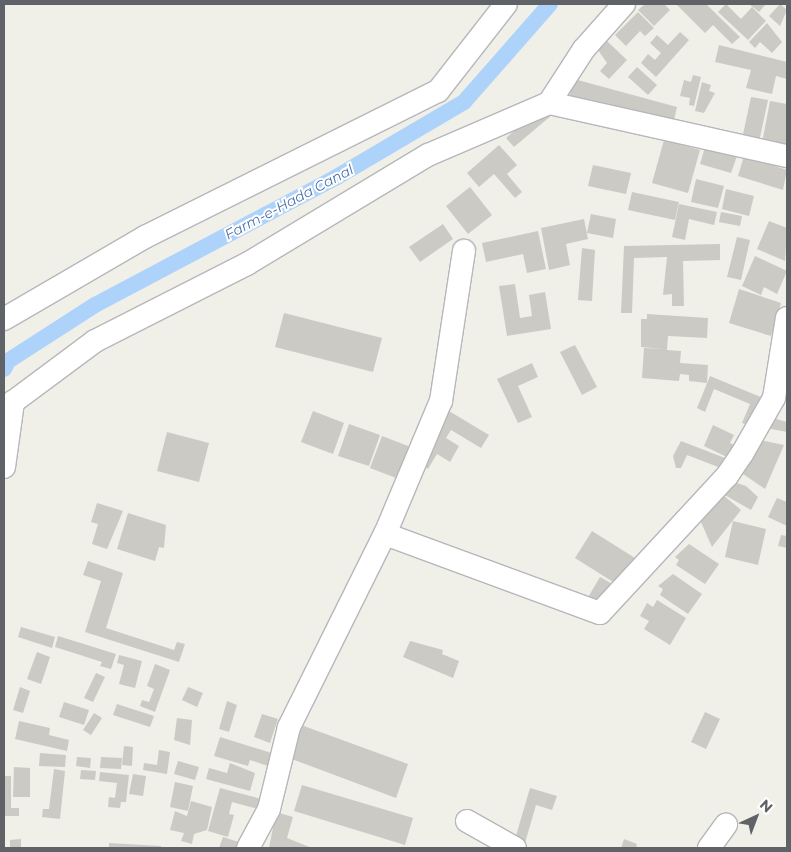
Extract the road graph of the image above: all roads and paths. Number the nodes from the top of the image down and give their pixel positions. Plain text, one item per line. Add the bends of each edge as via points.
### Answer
1 (624, 4) edge
2 (504, 5) edge
3 (549, 103) junction
4 (787, 156) edge
5 (464, 251) dead end
6 (787, 318) edge
7 (4, 319) edge
8 (4, 467) edge
9 (385, 534) junction
10 (467, 821) dead end
11 (726, 825) dead end
12 (248, 848) edge
13 (515, 848) edge
14 (708, 848) edge

1 - 3 street via 584,49
2 - 7 street via 438,91 145,238
3 - 4 street
3 - 8 street via 428,155 247,264 95,341 13,402
5 - 9 street via 441,401
6 - 9 street via 774,398 742,454 727,476 600,613
9 - 12 street via 289,727 269,809
10 - 13 street
11 - 14 street

